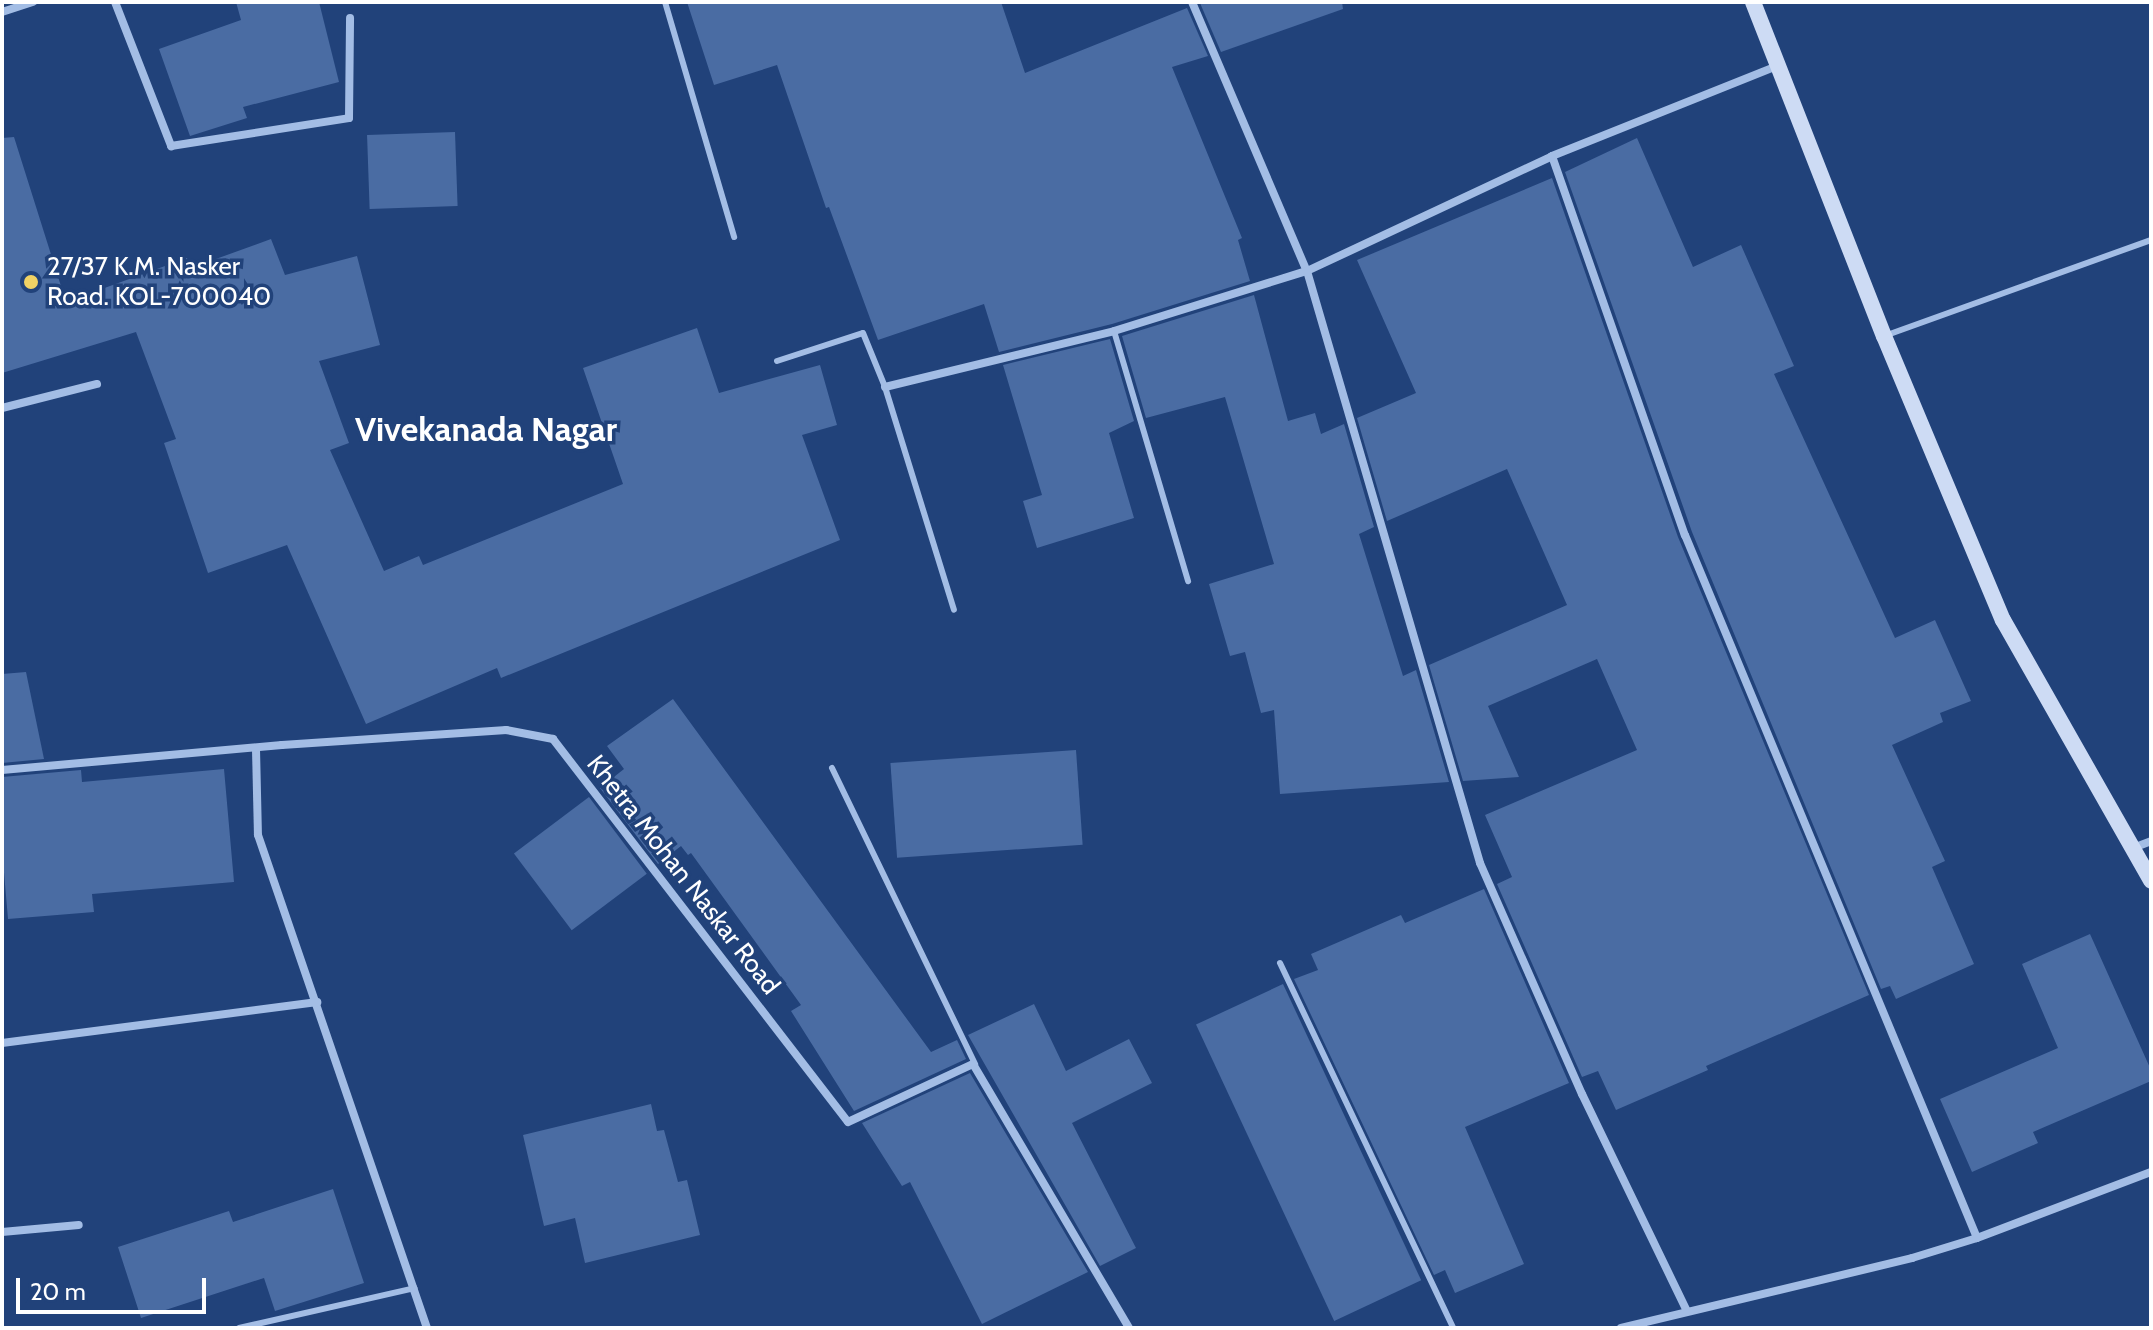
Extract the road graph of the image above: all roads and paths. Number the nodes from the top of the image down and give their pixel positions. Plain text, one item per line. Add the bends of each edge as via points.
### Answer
1 (33, 2) edge
2 (115, 2) edge
3 (665, 2) edge
4 (1192, 2) edge
5 (1753, 2) edge
6 (2, 12) edge
7 (350, 18) dead end
8 (1778, 66) junction
9 (1552, 156) junction
10 (734, 237) dead end
11 (2151, 240) edge
12 (1307, 271) junction
13 (1114, 331) junction
14 (1884, 336) junction
15 (777, 361) dead end
16 (97, 384) dead end
17 (885, 387) junction
18 (2, 408) edge
19 (1188, 581) dead end
20 (954, 610) dead end
21 (256, 749) junction
22 (832, 768) dead end
23 (2, 770) edge
24 (2151, 841) edge
25 (2133, 849) junction
26 (2151, 881) edge
27 (1280, 963) dead end
28 (317, 1002) junction
29 (2, 1043) edge
30 (980, 1076) junction
31 (2151, 1172) edge
32 (79, 1225) dead end
33 (2, 1232) edge
34 (1977, 1238) junction
35 (416, 1288) junction
36 (1687, 1311) junction
37 (1654, 1324) edge
38 (239, 1328) edge
39 (427, 1328) edge
40 (1129, 1328) edge
41 (1453, 1328) edge
42 (1621, 1328) edge

1 - 6 street
2 - 7 street via 171,146 349,118
3 - 10 lane
4 - 12 street
5 - 8 street
8 - 9 street
8 - 14 street
9 - 12 street
9 - 34 street via 1685,535
11 - 14 lane
12 - 13 street
12 - 36 street via 1480,863 1582,1094
13 - 17 street
13 - 19 lane
14 - 25 street via 2003,620
15 - 17 lane via 863,333
16 - 18 street
17 - 20 lane
21 - 23 street, Khetra Mohan Naskar Road
21 - 28 street via 258,835
21 - 30 street, Khetra Mohan Naskar Road via 506,730 553,739 848,1122 973,1064
22 - 30 lane
24 - 25 street
25 - 26 street
27 - 41 lane
28 - 29 street
28 - 35 street
30 - 40 street
31 - 34 street
32 - 33 street
34 - 36 street
35 - 38 lane
35 - 39 street
36 - 37 street
37 - 42 street

